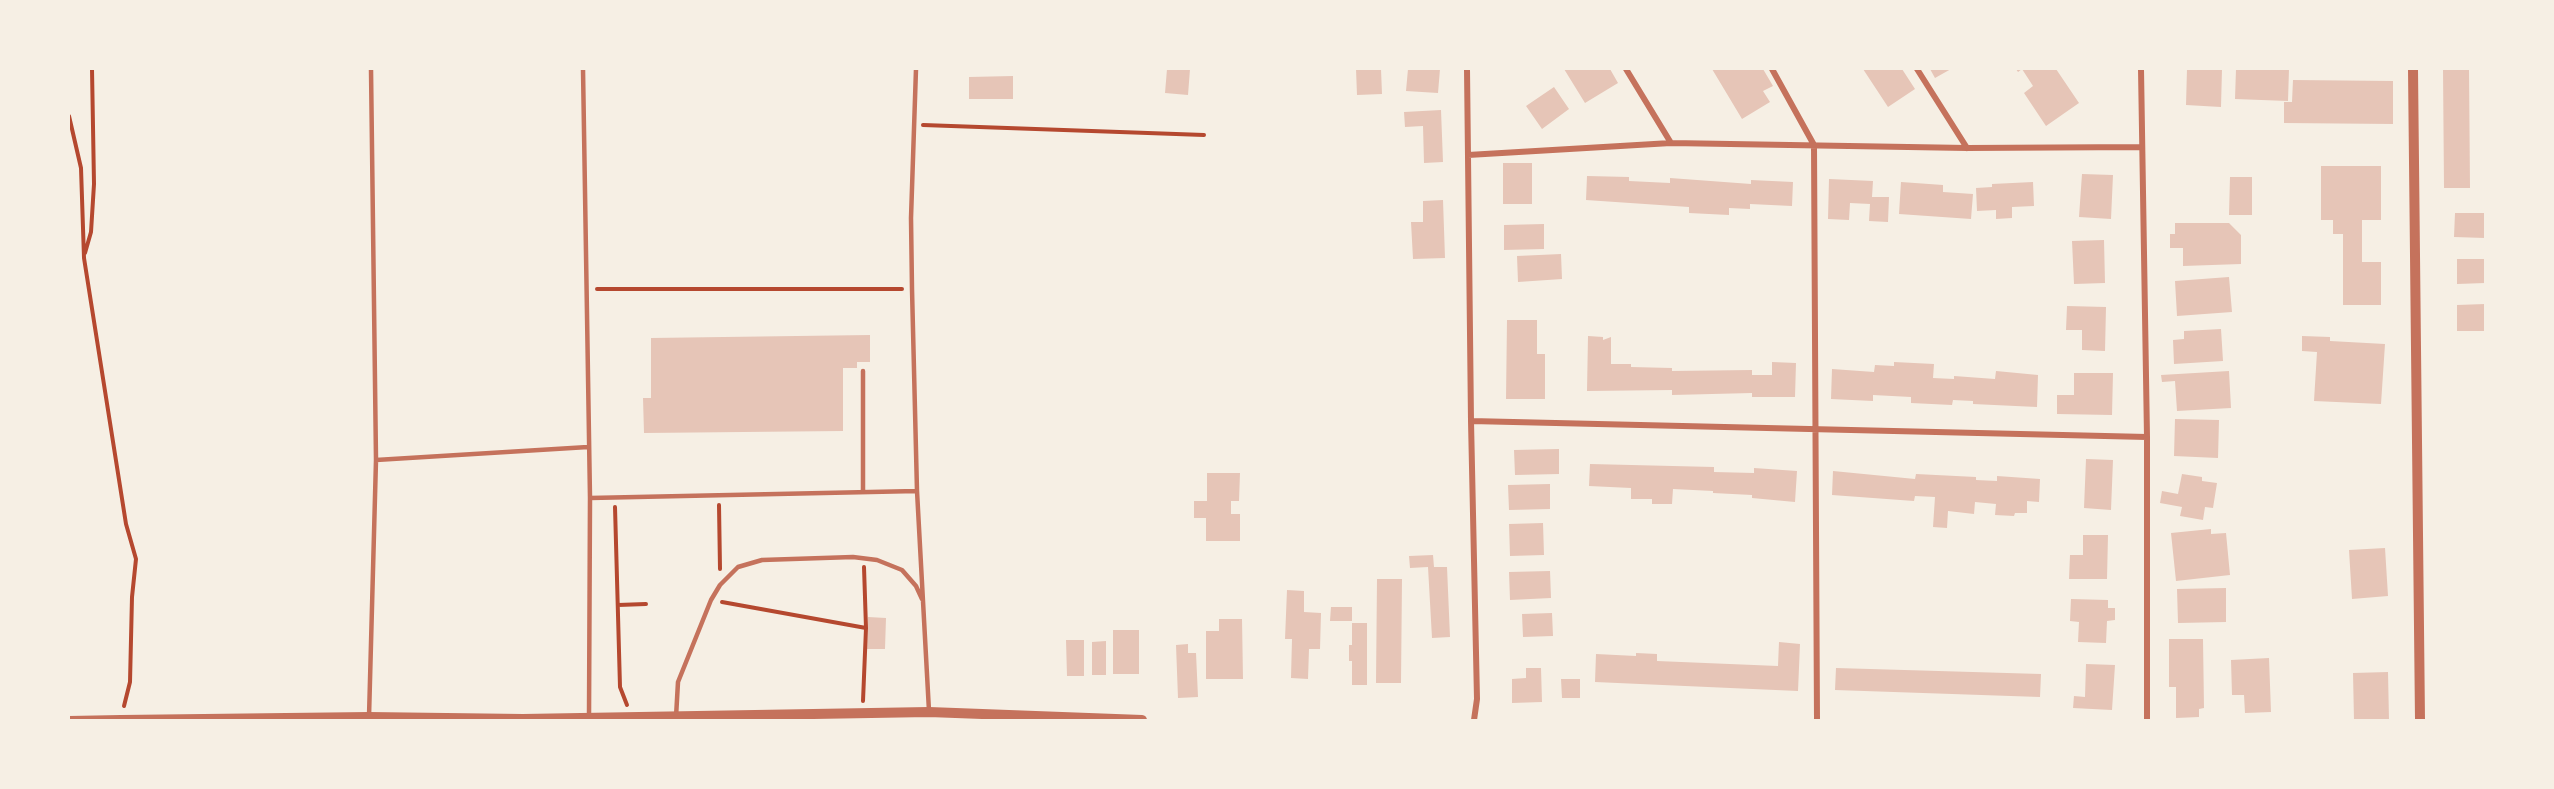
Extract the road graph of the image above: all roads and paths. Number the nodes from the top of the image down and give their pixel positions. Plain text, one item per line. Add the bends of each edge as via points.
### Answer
1 (92, 69) edge
2 (371, 69) edge
3 (583, 69) edge
4 (916, 69) edge
5 (1467, 69) edge
6 (1626, 69) edge
7 (1772, 69) edge
8 (1917, 69) edge
9 (2141, 69) edge
10 (2413, 69) edge
11 (69, 116) edge
12 (914, 125) junction
13 (1204, 135) dead end
14 (1671, 143) junction
15 (1814, 145) junction
16 (2142, 147) junction
17 (1967, 148) junction
18 (1468, 155) junction
19 (84, 258) junction
20 (586, 289) junction
21 (912, 289) junction
22 (863, 371) dead end
23 (1471, 421) junction
24 (1814, 429) junction
25 (2146, 436) junction
26 (588, 447) junction
27 (376, 460) junction
28 (917, 491) junction
29 (862, 492) junction
30 (719, 494) junction
31 (614, 497) junction
32 (590, 498) junction
33 (864, 558) junction
34 (720, 585) junction
35 (711, 600) junction
36 (922, 602) junction
37 (646, 604) dead end
38 (618, 605) junction
39 (866, 628) junction
40 (863, 713) junction
41 (631, 716) junction
42 (929, 716) edge
43 (676, 717) junction
44 (369, 718) edge
45 (589, 718) edge
46 (69, 719) edge
47 (121, 719) edge
48 (174, 719) edge
49 (1142, 720) edge
50 (1474, 720) edge
51 (1817, 720) edge
52 (2147, 720) edge
53 (2420, 720) edge

1 - 19 path via 94,184 91,232
2 - 27 lane
3 - 20 lane
4 - 12 lane
5 - 18 street
6 - 14 street
7 - 15 street
8 - 17 street
9 - 16 street
10 - 53 street
11 - 19 path via 81,168
12 - 13 path
12 - 21 lane
14 - 15 street
14 - 18 street
15 - 17 street
15 - 24 street
16 - 17 street
16 - 25 street
18 - 23 street
19 - 47 path via 126,524 136,559 130,682
20 - 21 path
20 - 26 lane
21 - 28 lane
22 - 29 lane
23 - 24 street
23 - 50 street via 1477,699
24 - 25 street
24 - 51 street
25 - 52 street
26 - 27 lane
26 - 32 lane
27 - 44 lane
28 - 29 lane
28 - 36 lane
29 - 30 lane
30 - 31 lane
30 - 34 path
31 - 32 lane
31 - 38 path
32 - 45 lane
33 - 34 lane via 762,560 738,567
33 - 36 lane via 902,570
33 - 39 path
34 - 35 lane
35 - 39 path
35 - 43 lane via 678,682
36 - 42 lane
37 - 38 path
38 - 41 path via 620,687
39 - 40 path
40 - 42 street
40 - 43 street
41 - 43 street
41 - 45 street
42 - 49 street
44 - 45 street
44 - 48 street
46 - 47 street
47 - 48 street

